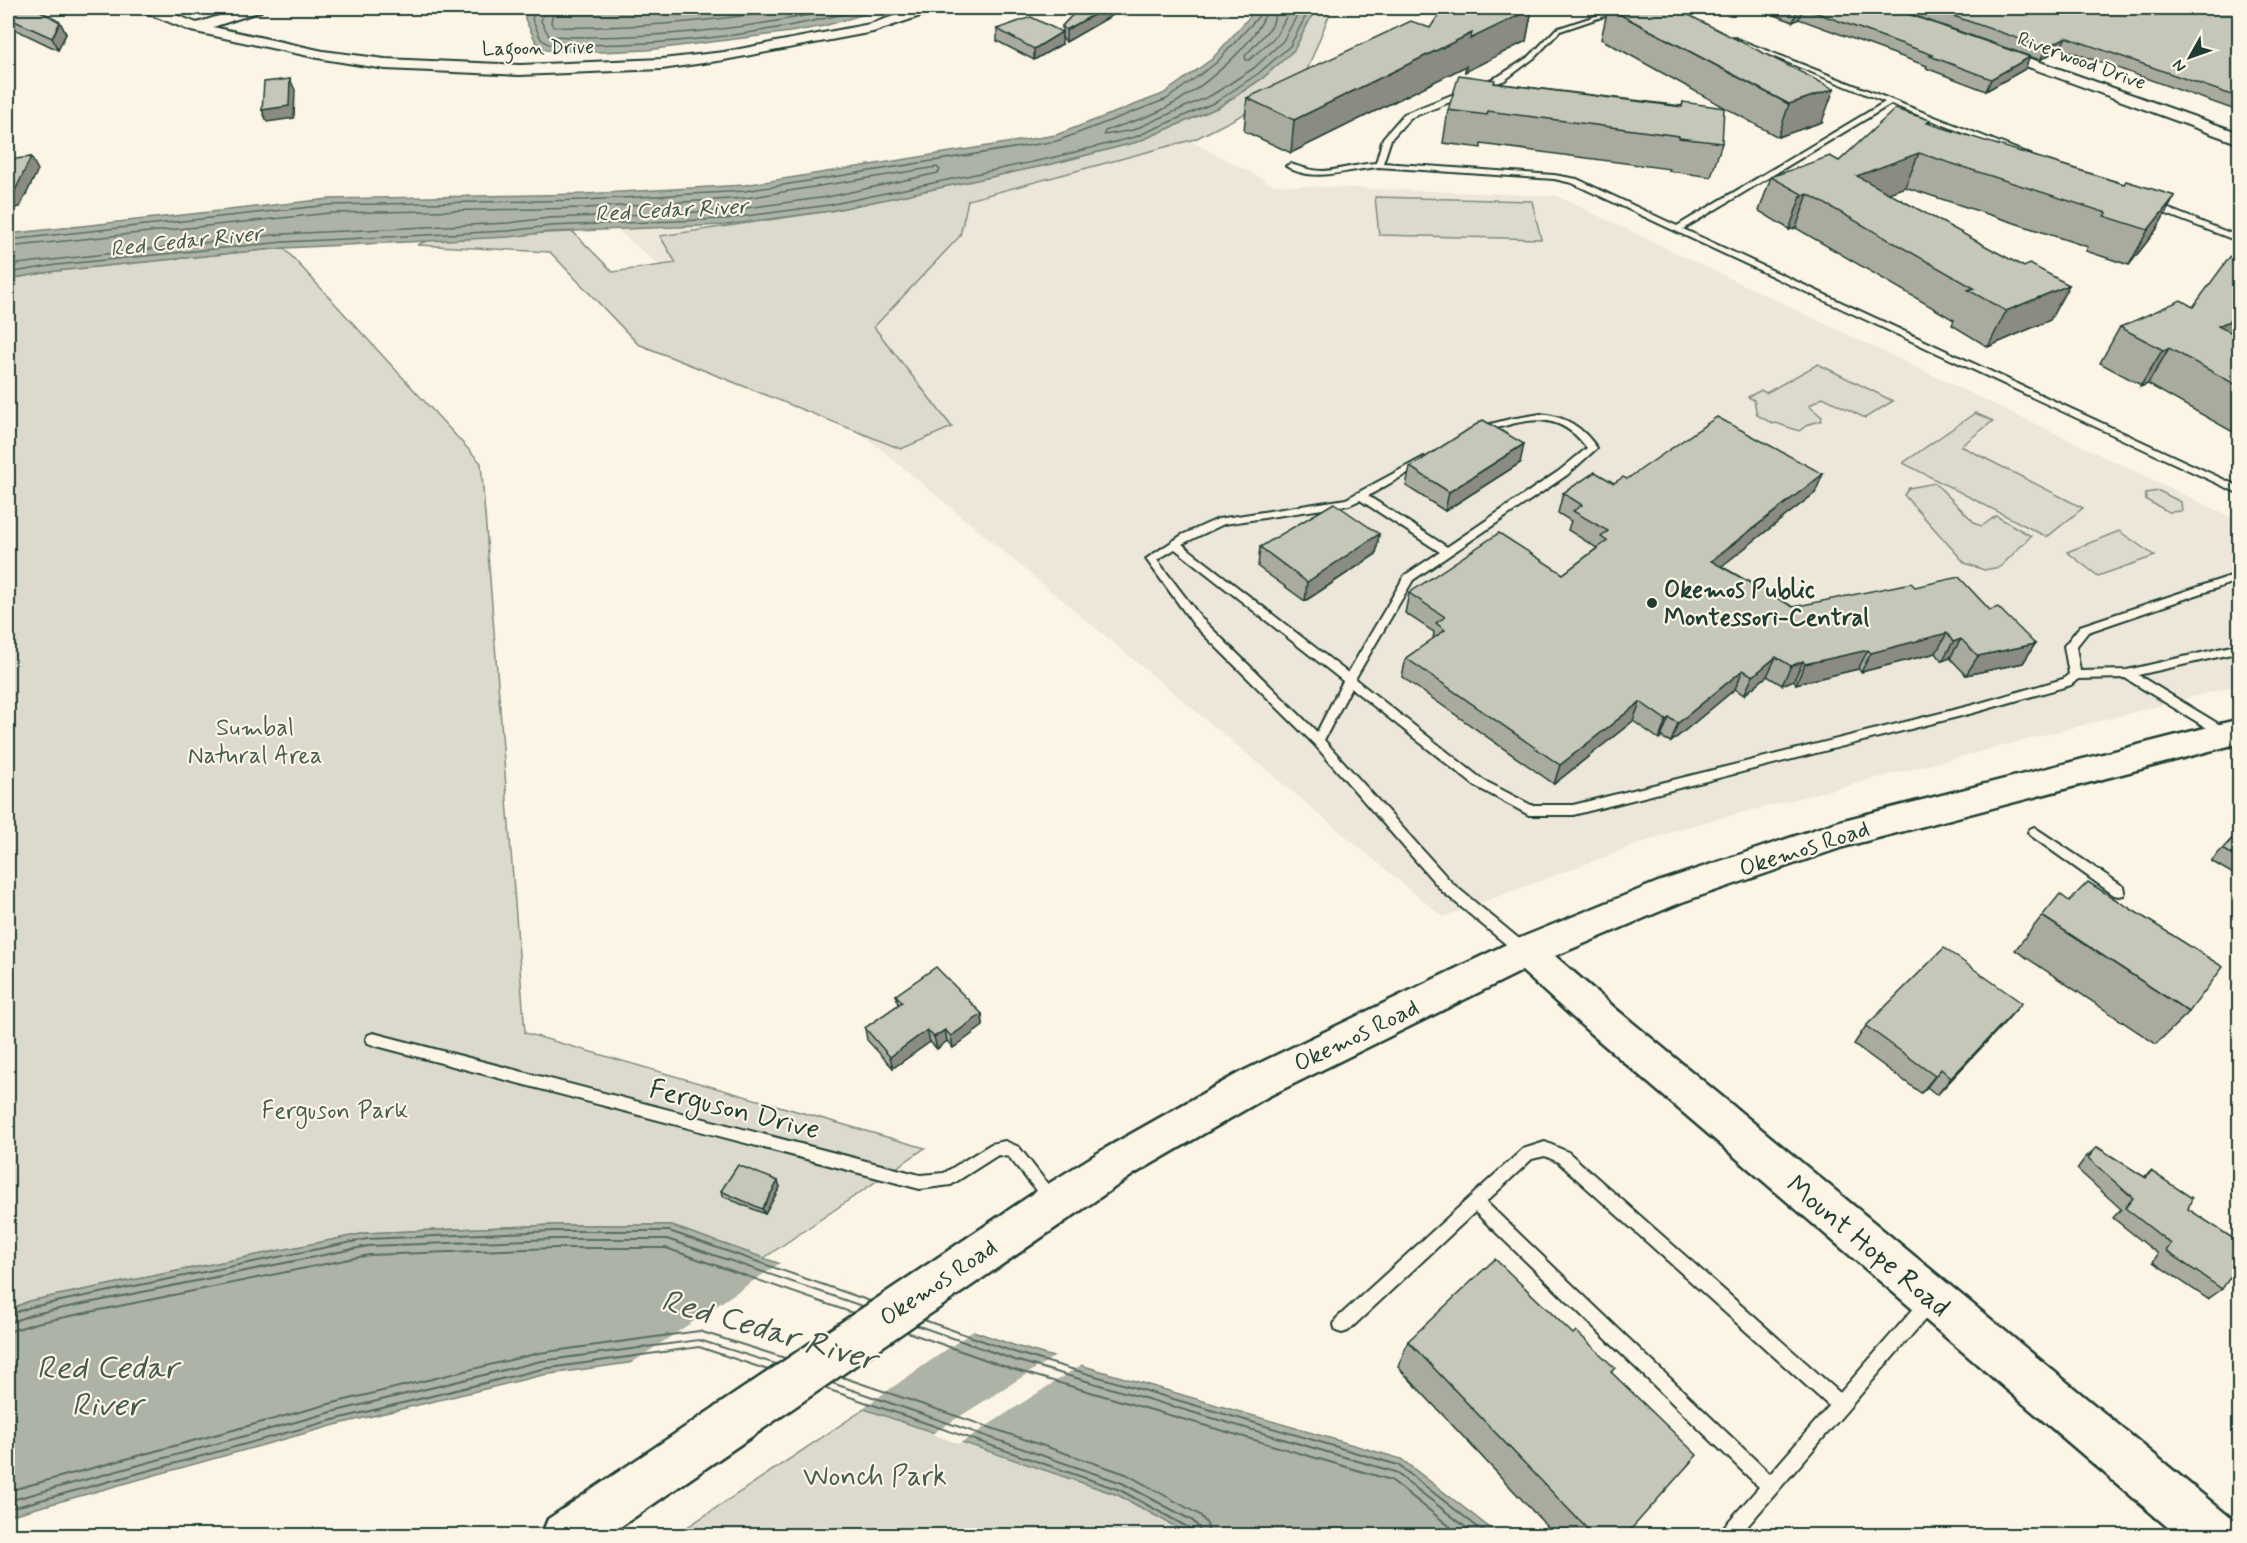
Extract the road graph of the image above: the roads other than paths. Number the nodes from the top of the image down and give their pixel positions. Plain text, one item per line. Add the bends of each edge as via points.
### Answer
1 (147, 8) edge
2 (256, 8) edge
3 (930, 8) edge
4 (1625, 8) edge
5 (196, 28) junction
6 (1728, 37) edge
7 (1975, 43) edge
8 (1891, 101) junction
9 (2240, 139) edge
10 (2033, 158) edge
11 (1379, 165) junction
12 (1290, 166) dead end
13 (2142, 201) edge
14 (1677, 229) junction
15 (2240, 240) edge
16 (1466, 436) edge
17 (1438, 452) edge
18 (2240, 491) edge
19 (1360, 495) junction
20 (1175, 544) junction
21 (1448, 552) junction
22 (2240, 576) edge
23 (2240, 648) edge
24 (2127, 674) junction
25 (2075, 675) junction
26 (1349, 680) junction
27 (2235, 736) edge
28 (1318, 741) junction
29 (2034, 832) dead end
30 (2119, 891) dead end
31 (1526, 952) junction
32 (373, 1040) dead end
33 (1475, 1202) junction
34 (1055, 1203) junction
35 (1933, 1299) junction
36 (1342, 1325) dead end
37 (1840, 1404) junction
38 (1770, 1486) junction
39 (565, 1536) edge
40 (1727, 1536) edge
41 (2215, 1536) edge

1 - 5 street, Lagoon Drive
2 - 5 street
3 - 5 street, Lagoon Drive via 873,28 778,47 663,64 596,68 453,69 385,63 323,55
4 - 11 lane via 1558,30 1502,78 1407,116 1387,138
6 - 8 lane
7 - 9 street, Riverwood Drive
8 - 10 lane
8 - 14 lane
11 - 12 lane via 1324,173
11 - 14 lane via 1563,178
13 - 15 lane
14 - 18 lane
16 - 21 lane via 1533,416 1547,416 1573,427 1593,448
17 - 19 lane
19 - 20 lane via 1348,502 1222,521
19 - 21 lane
20 - 26 lane
20 - 28 lane via 1151,559 1198,622
21 - 26 lane via 1409,578
22 - 25 lane via 2084,629 2070,646
23 - 24 lane
24 - 25 lane
24 - 27 lane
25 - 26 lane via 2067,682 1973,709 1573,810 1529,810 1479,783
26 - 28 lane
27 - 31 main road, Okemos Road via 1840,834 1670,892
28 - 31 lane via 1448,888
29 - 30 lane
31 - 34 main road, Okemos Road via 1252,1085
31 - 35 main road, Mount Hope Road
32 - 34 lane, Ferguson Drive via 920,1182 946,1180 996,1149 1005,1148 1014,1152
33 - 36 lane
33 - 37 lane via 1528,1154 1536,1150 1555,1152
33 - 38 lane
34 - 39 main road, Okemos Road
35 - 37 lane
35 - 41 main road, Mount Hope Road
37 - 38 lane
38 - 40 lane

